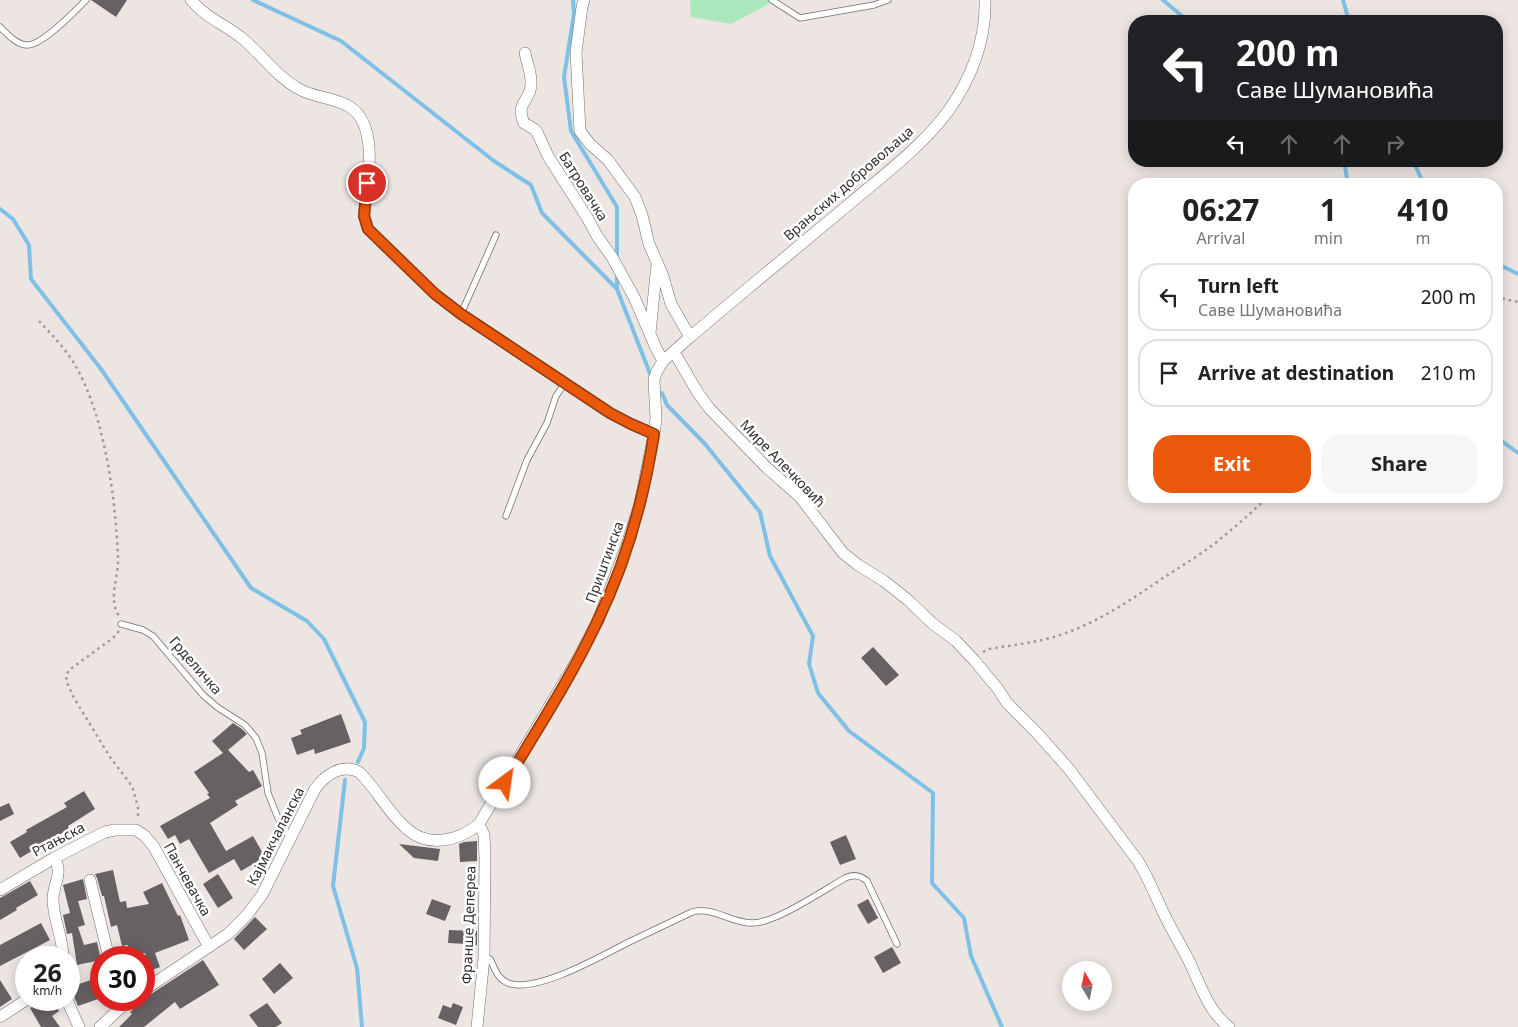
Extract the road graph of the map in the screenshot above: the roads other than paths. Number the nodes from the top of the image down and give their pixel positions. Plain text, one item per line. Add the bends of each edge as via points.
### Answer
1 (86, 0) edge
2 (191, 0) edge
3 (584, 0) edge
4 (772, 0) edge
5 (888, 0) edge
6 (985, 0) edge
7 (0, 27) edge
8 (525, 53) dead end
9 (496, 235) dead end
10 (657, 263) junction
11 (461, 314) junction
12 (650, 335) junction
13 (690, 337) junction
14 (674, 352) junction
15 (663, 361) junction
16 (565, 382) junction
17 (654, 434) junction
18 (506, 516) dead end
19 (121, 624) road end
20 (513, 769) joint
21 (479, 824) junction
22 (136, 830) joint
23 (291, 839) junction
24 (54, 858) junction
25 (90, 880) dead end
26 (0, 890) edge
27 (898, 944) dead end
28 (62, 946) edge
29 (106, 946) edge
30 (209, 947) junction
31 (484, 958) junction
32 (155, 983) edge
33 (15, 1007) edge
34 (72, 1011) edge
35 (116, 1011) edge
36 (0, 1017) edge
37 (79, 1027) edge
38 (100, 1027) edge
39 (477, 1027) edge
40 (1229, 1027) edge

1 - 7 lane via 31,45 16,41
2 - 11 street via 203,13 242,38 289,83 307,93 342,103 358,115 367,135 369,153 364,216 368,229 435,294
3 - 10 street, Батровачка via 576,52 580,131 608,160 635,196
4 - 5 lane via 800,18 874,6
6 - 13 street, Врањских добровољаца via 984,27 971,71 948,110 930,132 893,167
8 - 12 street, Батровачка via 532,83 521,107 524,123 537,132 548,156 612,257
9 - 11 lane
10 - 12 street, Батровачка
10 - 13 street, Батровачка via 671,304
11 - 16 street
12 - 15 street, Батровачка
13 - 14 street, Врањских добровољаца
14 - 15 street, Приштинска
14 - 40 street, Мире Алечковић via 709,408 800,498 843,553 884,581 956,642 998,689 1007,704 1069,769 1138,861 1208,1003
15 - 17 street, Приштинска via 654,380
16 - 17 street via 610,413
16 - 18 lane via 556,396
17 - 20 street, Приштинска via 637,512 604,608 574,667
19 - 23 lane, Грделичка via 153,636 203,695 251,731 260,745 268,793
20 - 21 street, Кајмакчаланска
21 - 23 street, Кајмакчаланска via 453,839 436,841 421,837 407,829 359,772 349,768 334,772 320,782
21 - 31 street, Франше Депереа via 484,835
22 - 24 street, Ртањска via 106,832
22 - 30 street, Панчевачка via 154,847
23 - 30 street, Кајмакчаланска via 262,895 247,915
24 - 26 street, Ртањска
24 - 28 street via 59,873 53,907
25 - 29 street
27 - 31 lane via 866,881 853,875 761,923 738,921 704,910 692,912 574,969 538,982 508,984 497,975 490,959
30 - 32 street, Кајмакчаланска
31 - 39 street, Франше Депереа
33 - 36 street
34 - 37 street
35 - 38 street

